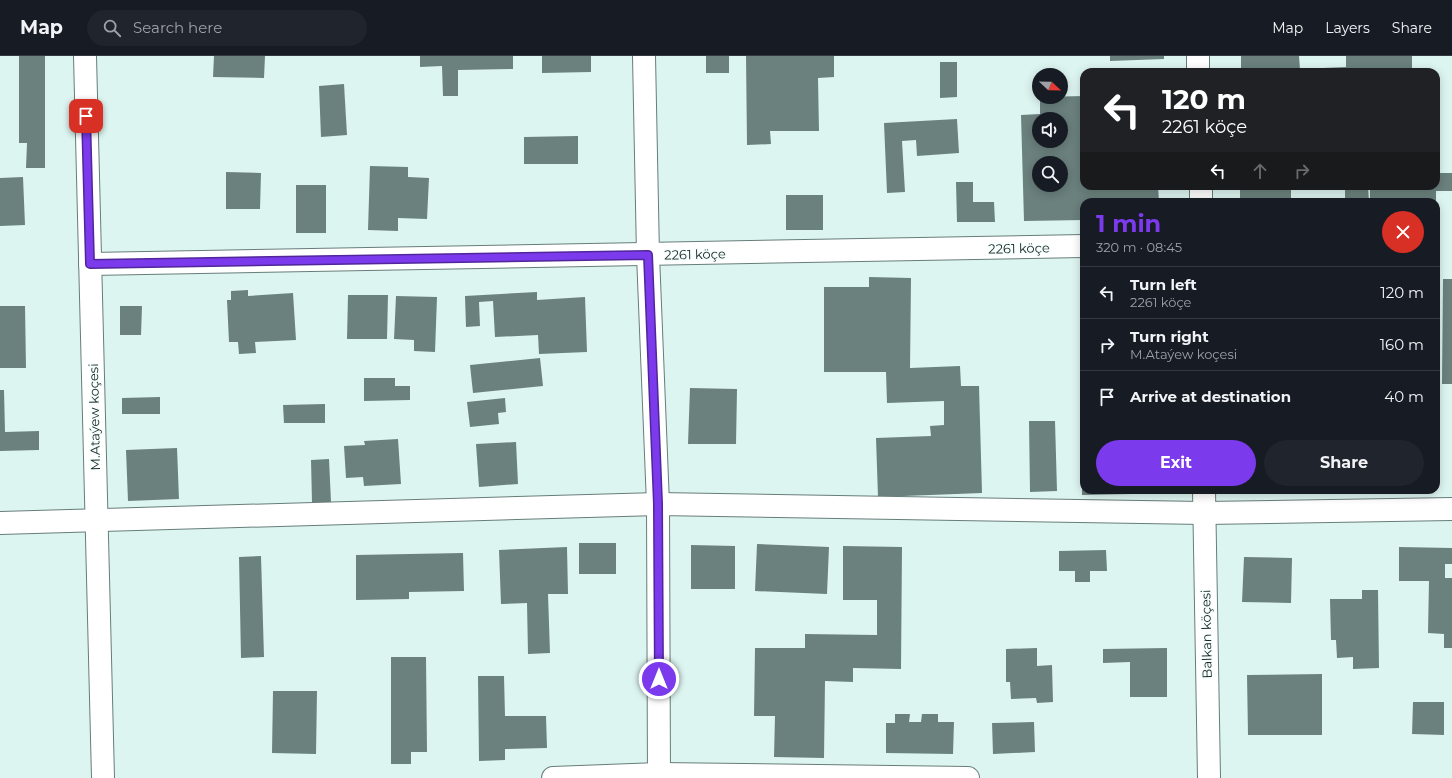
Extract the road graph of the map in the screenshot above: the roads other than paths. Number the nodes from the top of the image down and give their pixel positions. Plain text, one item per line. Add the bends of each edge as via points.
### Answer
1 (84, 56) edge
2 (644, 56) edge
3 (1198, 56) edge
4 (1198, 68) edge
5 (1080, 246) edge
6 (648, 255) junction
7 (90, 264) junction
8 (1204, 494) edge
9 (658, 504) junction
10 (1452, 509) edge
11 (1204, 513) junction
12 (97, 521) junction
13 (0, 523) edge
14 (659, 776) edge
15 (103, 778) edge
16 (553, 778) edge
17 (968, 778) edge
18 (1209, 778) edge

1 - 7 street, M.Ataýew koçesi
2 - 6 street
3 - 4 street
5 - 6 street, 2261 köçe
6 - 7 street, 2261 köçe
6 - 9 street
7 - 12 street, M.Ataýew koçesi
8 - 11 street, Balkan köçesi
9 - 11 street
9 - 12 street
9 - 14 street
10 - 11 street
11 - 18 street, Balkan köçesi
12 - 13 street
12 - 15 street, M.Ataýew koçesi
14 - 16 street
14 - 17 street

